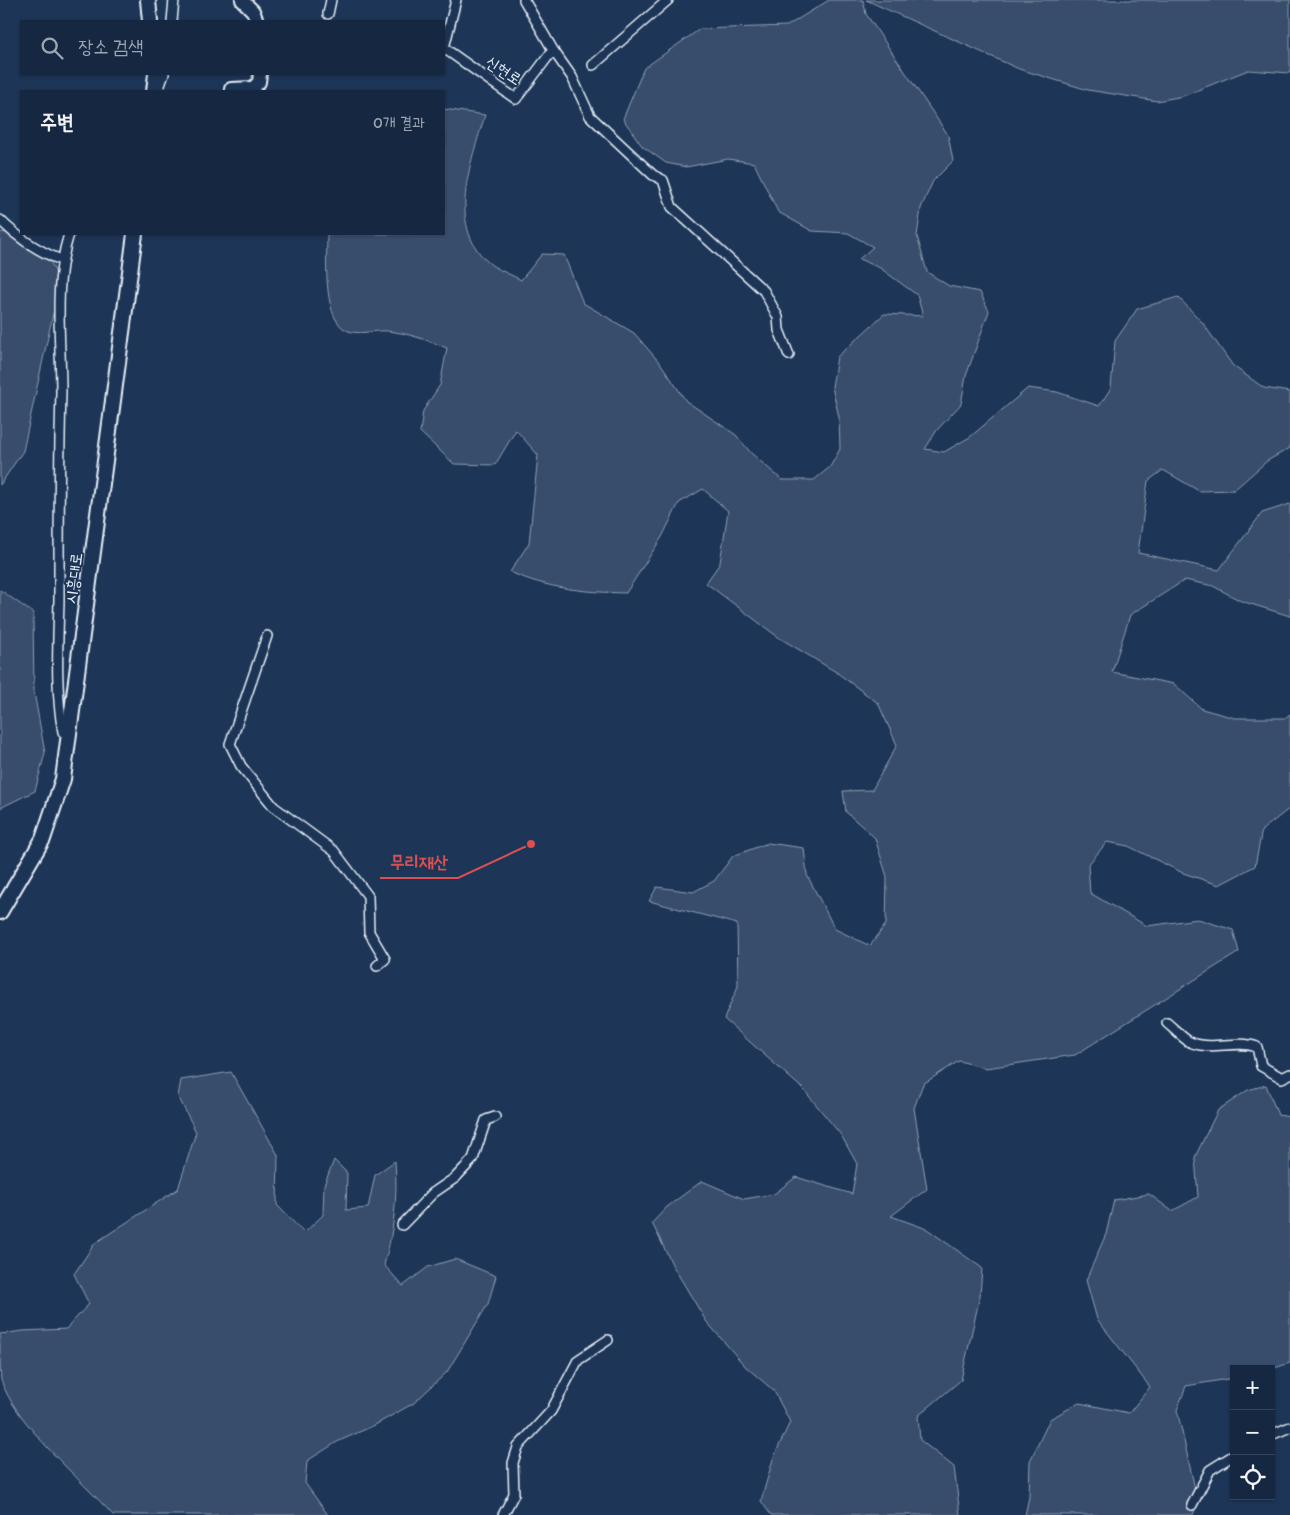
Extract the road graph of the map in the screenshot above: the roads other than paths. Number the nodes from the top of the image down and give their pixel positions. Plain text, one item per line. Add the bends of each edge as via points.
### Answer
1 (148, 0) edge
2 (155, 0) edge
3 (174, 0) edge
4 (242, 0) edge
5 (331, 0) edge
6 (456, 0) edge
7 (524, 0) edge
8 (668, 0) edge
9 (328, 14) dead end
10 (150, 20) edge
11 (157, 20) edge
12 (172, 20) edge
13 (257, 20) edge
14 (445, 44) edge
15 (445, 49) edge
16 (552, 50) junction
17 (593, 65) dead end
18 (149, 75) edge
19 (156, 75) edge
20 (164, 75) edge
21 (260, 75) edge
22 (231, 89) dead end
23 (147, 90) edge
24 (154, 90) edge
25 (158, 90) edge
26 (0, 220) edge
27 (0, 226) edge
28 (14, 234) junction
29 (69, 235) edge
30 (129, 235) edge
31 (135, 235) edge
32 (61, 260) junction
33 (789, 355) dead end
34 (267, 636) dead end
35 (63, 732) junction
36 (0, 898) edge
37 (0, 912) edge
38 (377, 966) dead end
39 (1167, 1023) dead end
40 (1290, 1074) edge
41 (495, 1117) dead end
42 (402, 1225) dead end
43 (608, 1340) dead end
44 (1290, 1427) edge
45 (1275, 1433) edge
46 (1230, 1458) edge
47 (1192, 1505) dead end
48 (503, 1515) edge

1 - 10 main road
2 - 11 main road
3 - 12 street
4 - 13 street
5 - 9 street
6 - 14 street, 신현로
7 - 16 street
8 - 17 street
15 - 16 street, 신현로 via 516,99
16 - 33 street via 572,77 590,116 653,175 663,180 672,207 764,291 778,317 779,330
18 - 23 main road
19 - 24 main road
20 - 25 street
21 - 22 street via 259,82 252,88
26 - 28 street
27 - 28 street
28 - 32 street
29 - 32 street
30 - 35 main road, 시흥대로
31 - 37 main road, 시흥대로 via 62,779 43,839
32 - 35 street via 58,631
34 - 38 street via 230,744 241,766 274,807 334,851 368,896 369,932 385,959
35 - 36 main road, 시흥대로 via 56,778 42,822
39 - 40 street via 1190,1042 1211,1045 1246,1043 1257,1047 1261,1066 1282,1078
41 - 42 street via 486,1120 473,1158
43 - 48 street via 578,1360 551,1411 518,1447 513,1463 514,1494
44 - 45 street
46 - 47 street via 1210,1470

